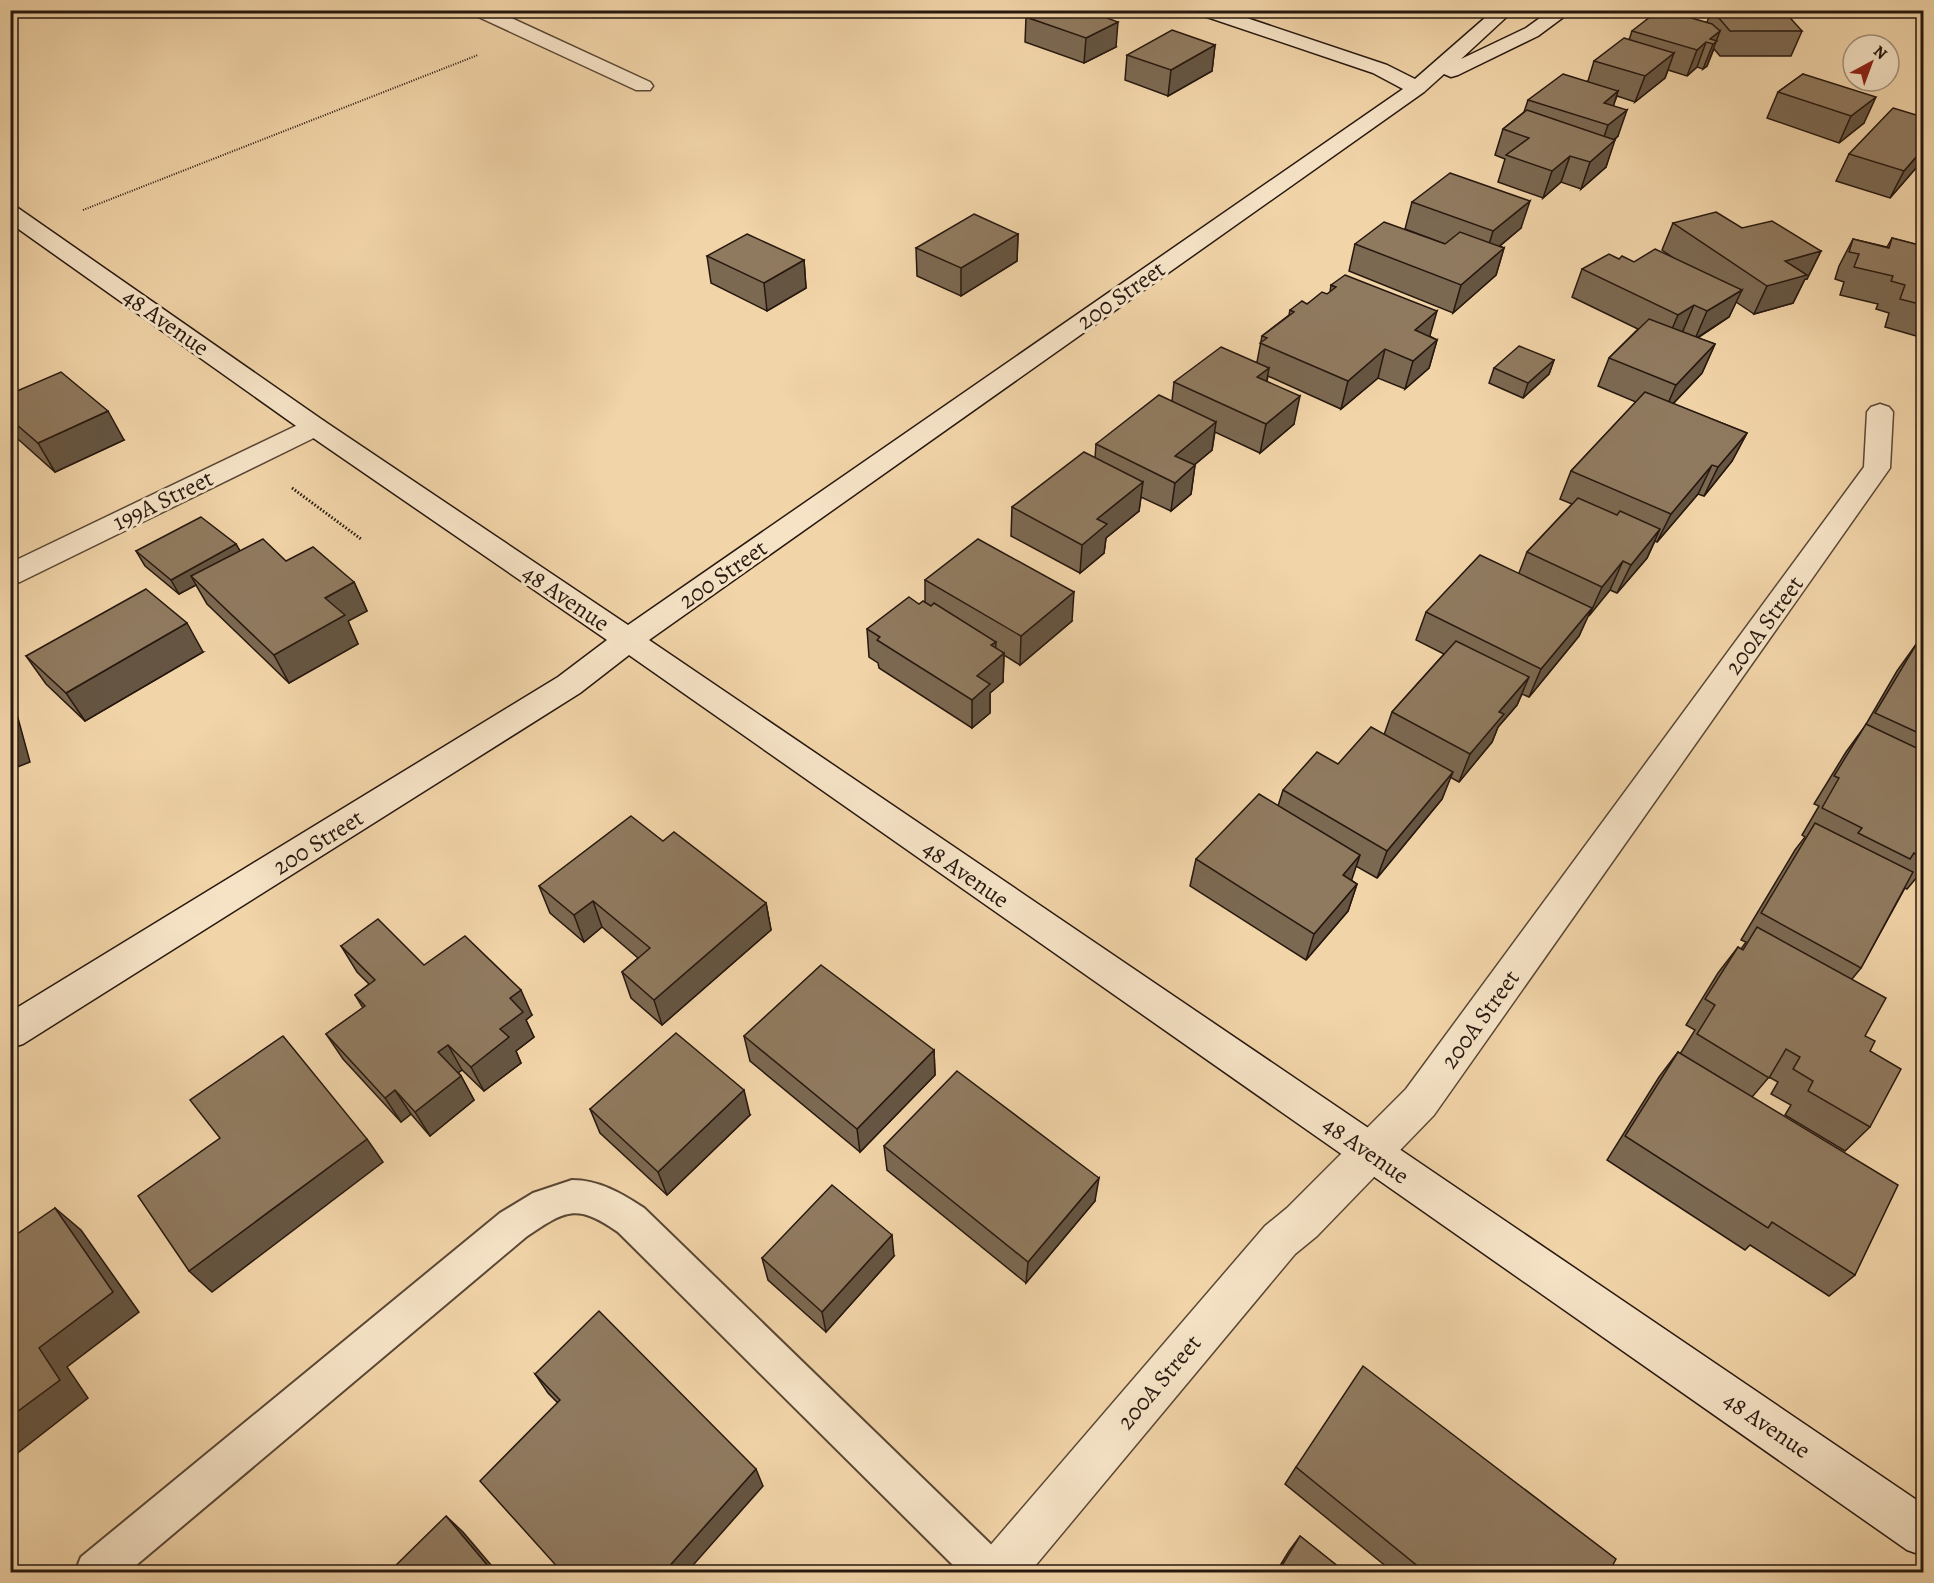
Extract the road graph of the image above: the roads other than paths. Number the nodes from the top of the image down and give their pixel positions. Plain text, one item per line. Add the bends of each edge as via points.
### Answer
1 (478, 10) edge
2 (1204, 10) edge
3 (1505, 10) edge
4 (1564, 10) edge
5 (643, 86) dead end
6 (1417, 88) junction
7 (10, 213) edge
8 (1880, 412) dead end
9 (315, 427) junction
10 (10, 574) edge
11 (628, 640) junction
12 (10, 1032) edge
13 (1370, 1153) junction
14 (1923, 1533) edge
15 (96, 1572) edge
16 (989, 1572) edge
17 (999, 1572) edge

1 - 5 street
2 - 6 street via 1380,69
3 - 6 street, 200 Street
4 - 6 street, 200 Street via 1532,32
6 - 11 street, 200 Street
7 - 9 street, 48 Avenue
8 - 13 street, 200A Street via 1877,468 1420,1102
9 - 10 street, 199A Street
9 - 11 street, 48 Avenue
11 - 12 street, 200 Street via 549,698
11 - 13 street, 48 Avenue
13 - 14 street, 48 Avenue
13 - 17 street, 200A Street via 1280,1240
15 - 16 lane via 513,1225 543,1205 577,1194 606,1202 631,1220

